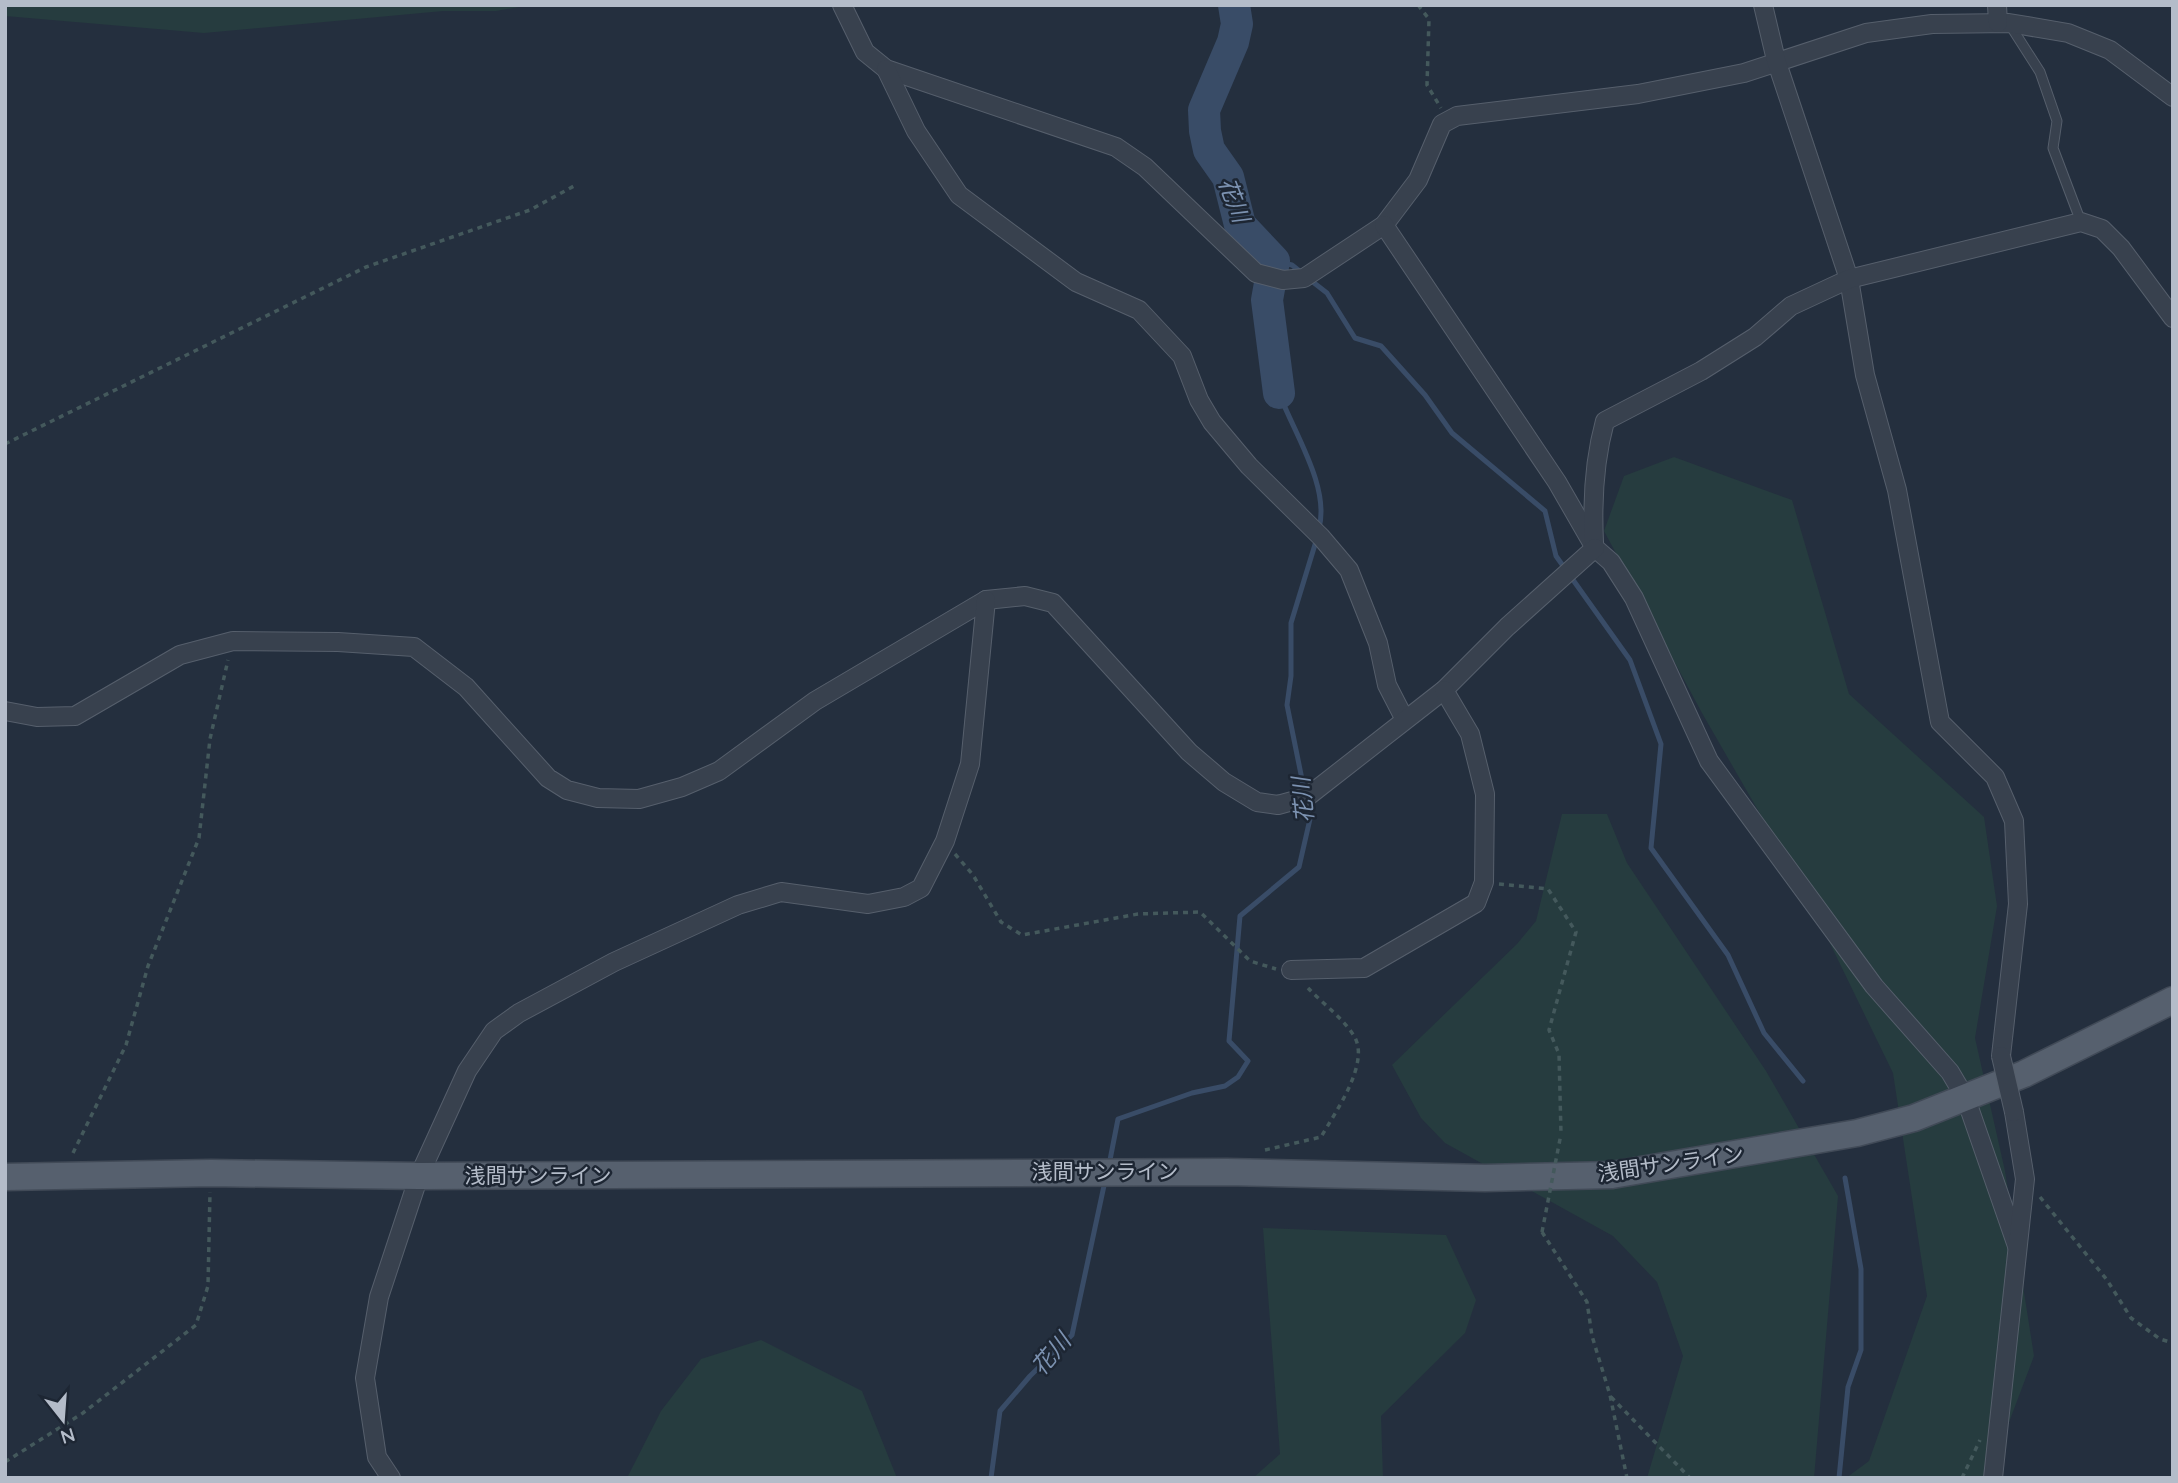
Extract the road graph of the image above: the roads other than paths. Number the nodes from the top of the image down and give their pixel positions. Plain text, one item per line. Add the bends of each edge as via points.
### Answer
1 (842, 5) edge
2 (1763, 5) edge
3 (2002, 17) edge
4 (1776, 60) junction
5 (886, 69) junction
6 (2173, 97) edge
7 (2081, 222) junction
8 (1384, 225) junction
9 (1849, 279) junction
10 (2173, 318) edge
11 (1595, 548) junction
12 (986, 600) junction
13 (1444, 690) junction
14 (5, 710) edge
15 (1405, 718) junction
16 (1292, 970) road end
17 (2173, 1000) edge
18 (1966, 1099) junction
19 (5, 1177) edge
20 (419, 1177) junction
21 (2017, 1246) junction
22 (391, 1478) edge
23 (1993, 1478) edge

1 - 5 street via 865,52
2 - 4 street
3 - 4 street via 1866,33
3 - 6 street via 2068,33 2110,50
3 - 7 lane via 2040,72 2057,121 2053,148
4 - 8 street via 1744,73 1638,94 1448,118 1418,180
4 - 9 street
5 - 8 street via 1116,147 1145,167 1246,265 1266,277 1304,278
5 - 15 street via 916,131 959,195 1076,282 1139,310 1182,356 1212,422 1349,570 1378,643 1387,685
7 - 9 street
7 - 10 street via 2102,229 2121,248
8 - 11 street via 1557,482
9 - 11 street via 1791,306 1755,337 1701,371 1605,421 1597,451
9 - 21 street, bridge via 1866,375 1897,491 1940,722 1995,777 2014,821 2018,904 2001,1056 2025,1179
11 - 13 street
11 - 18 street via 1611,562 1634,597 1709,761 1874,986 1950,1072
12 - 14 street via 815,701 719,771 639,799 598,798 567,790 548,778 466,687 414,647 233,641 180,655 75,716 37,717
12 - 15 street via 1025,596 1053,603 1189,752 1257,802 1278,804 1307,797
12 - 20 street via 970,764 945,841 921,888 904,897 867,904 781,891 738,905 614,962 519,1013 495,1031 467,1071
13 - 15 street
13 - 16 street via 1470,734 1485,794 1484,882 1476,903 1364,968
17 - 18 main road, 浅間サンライン
18 - 20 main road, 浅間サンライン via 1857,1133 1612,1175 1485,1178 1227,1172
18 - 21 street
19 - 20 main road, 浅間サンライン via 211,1173
20 - 22 street via 379,1297 365,1378 377,1457
21 - 23 street

